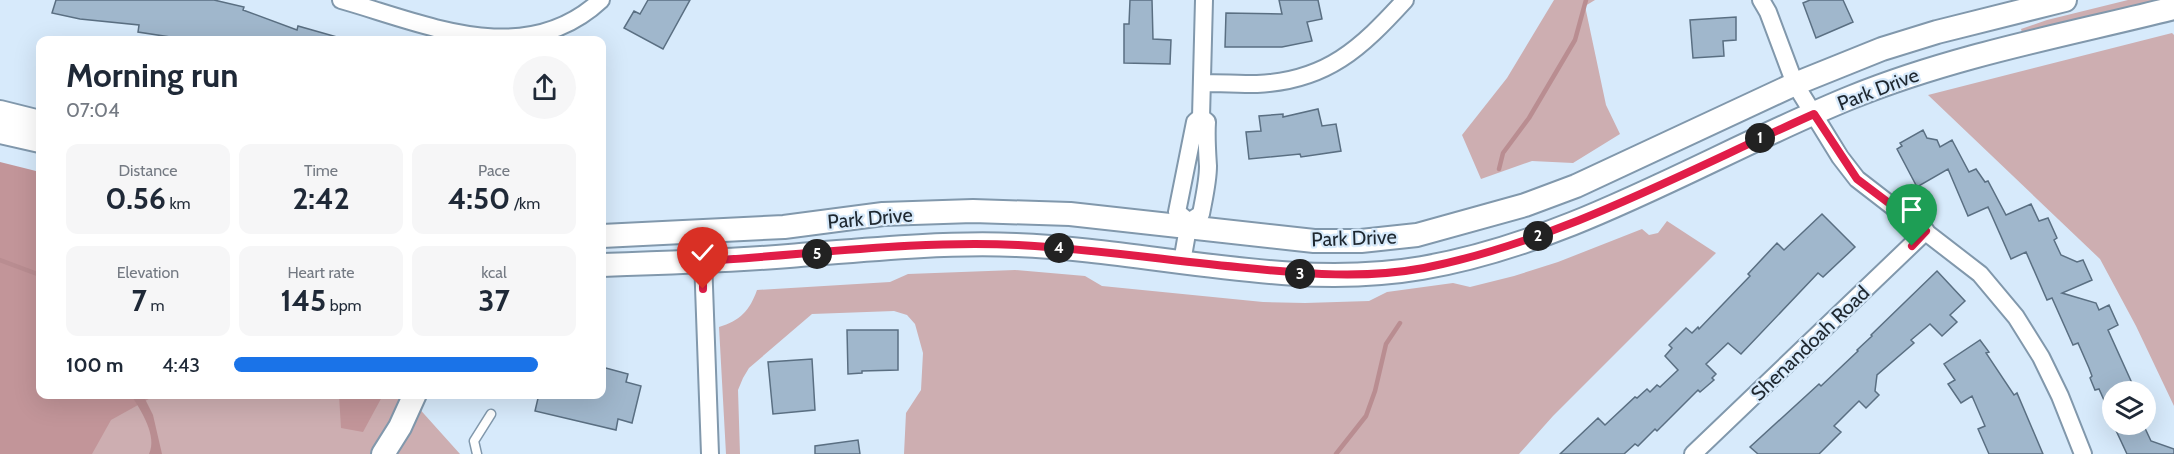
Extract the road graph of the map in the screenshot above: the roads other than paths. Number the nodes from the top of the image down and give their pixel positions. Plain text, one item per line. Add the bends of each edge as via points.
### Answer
1 (341, 0) edge
2 (601, 0) edge
3 (1204, 0) edge
4 (1405, 0) edge
5 (1761, 0) edge
6 (2065, 0) edge
7 (2174, 8) edge
8 (471, 36) edge
9 (532, 36) edge
10 (1202, 83) junction
11 (1804, 99) junction
12 (0, 112) edge
13 (1201, 117) junction
14 (36, 121) edge
15 (0, 132) edge
16 (36, 140) edge
17 (1187, 157) junction
18 (1207, 159) junction
19 (1188, 225) junction
20 (702, 231) junction
21 (1926, 231) junction
22 (606, 236) edge
23 (703, 261) junction
24 (1182, 262) junction
25 (606, 265) edge
26 (413, 399) edge
27 (491, 414) dead end
28 (383, 454) edge
29 (477, 454) edge
30 (710, 454) edge
31 (1693, 454) edge
32 (2083, 454) edge

1 - 8 street
2 - 9 street via 570,22
3 - 10 street
4 - 10 street via 1371,37 1316,73 1257,84
5 - 11 street
6 - 11 street, Park Drive via 1904,42
7 - 11 street, Park Drive via 1893,81
10 - 13 street
11 - 19 street, Park Drive via 1525,205 1417,235 1314,241
11 - 21 street via 1857,179
11 - 24 street, Park Drive via 1589,217 1483,253 1423,268 1362,275 1312,275
12 - 14 street
13 - 17 street via 1195,122
13 - 18 street via 1207,122
15 - 16 street
17 - 18 street
17 - 19 street via 1178,212
18 - 19 street via 1201,214
19 - 20 street, Park Drive via 1070,214 973,211 883,214 784,227
19 - 24 street
20 - 22 street, Park Drive
20 - 23 street
21 - 31 street, Shenandoah Road
21 - 32 street via 1980,274 2016,317 2041,357
23 - 24 street, Park Drive via 973,244 1066,248
23 - 25 street, Park Drive
23 - 30 street
26 - 28 street
27 - 29 lane via 474,441

